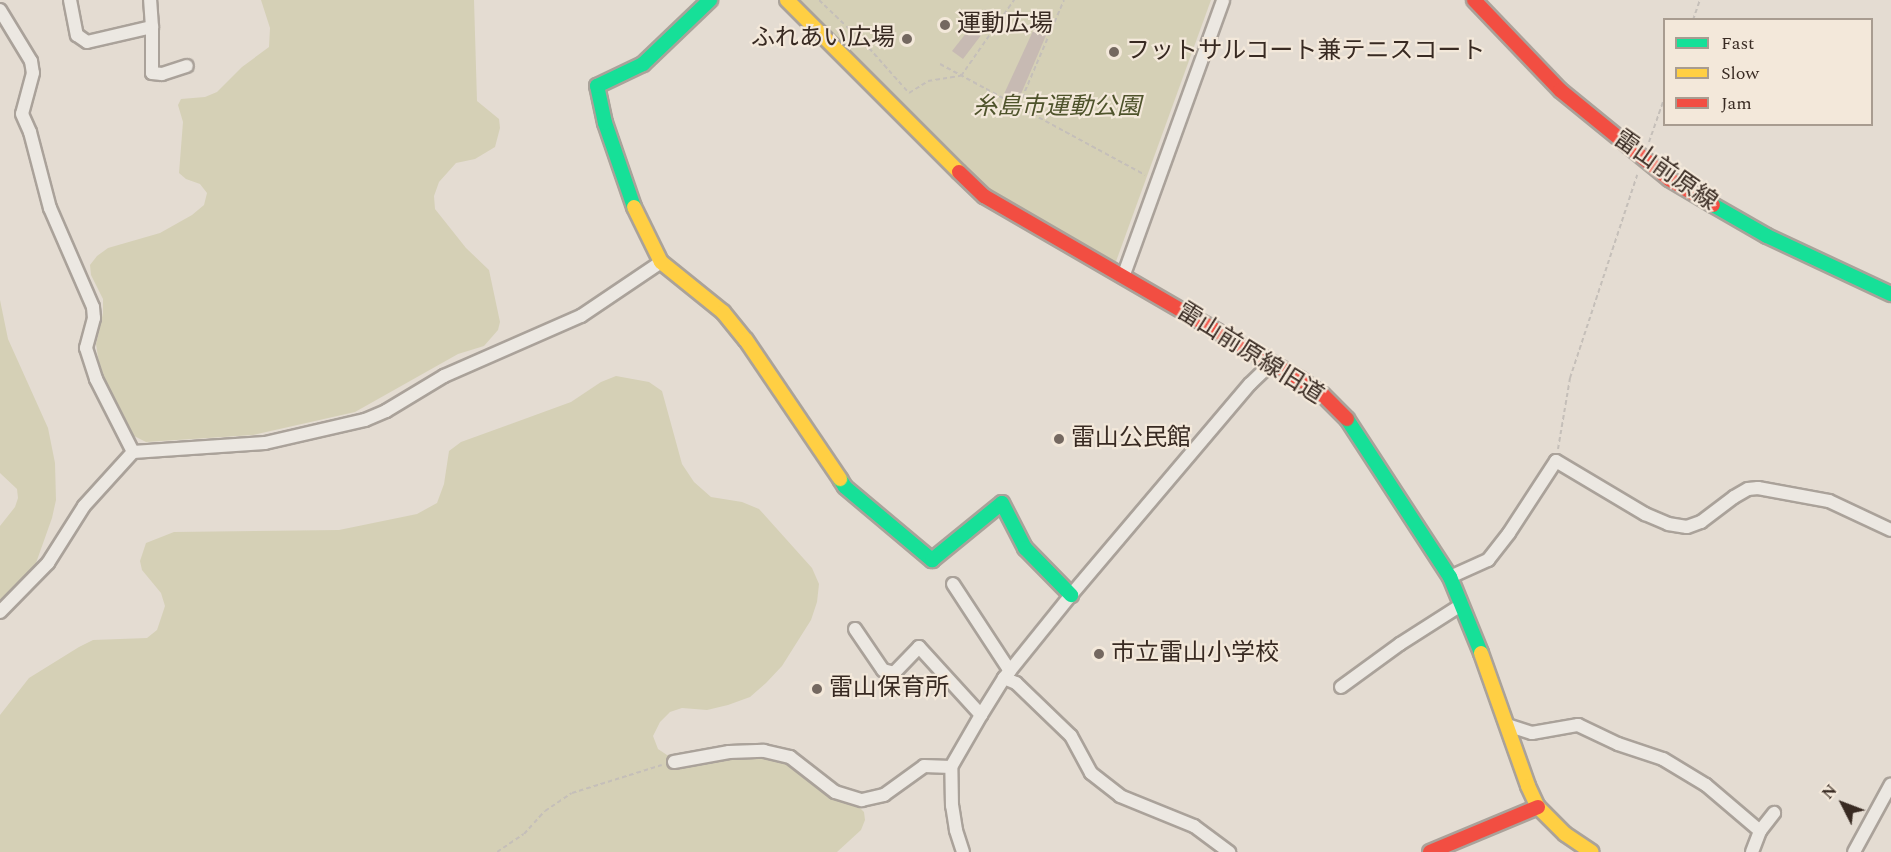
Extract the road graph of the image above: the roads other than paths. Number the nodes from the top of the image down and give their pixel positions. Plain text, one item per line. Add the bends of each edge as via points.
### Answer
1 (70, 0) edge
2 (150, 0) edge
3 (710, 0) edge
4 (787, 0) edge
5 (1223, 0) edge
6 (1474, 0) edge
7 (0, 10) edge
8 (152, 27) junction
9 (187, 66) dead end
10 (661, 262) junction
11 (1123, 277) junction
12 (1891, 294) edge
13 (1271, 364) junction
14 (133, 452) junction
15 (1891, 530) edge
16 (1450, 578) junction
17 (953, 584) dead end
18 (1071, 595) junction
19 (1461, 605) junction
20 (0, 612) edge
21 (855, 629) dead end
22 (1007, 675) junction
23 (1341, 687) dead end
24 (981, 715) junction
25 (1507, 725) junction
26 (674, 762) road end
27 (951, 767) junction
28 (1891, 784) edge
29 (1538, 807) junction
30 (1774, 813) dead end
31 (1760, 831) junction
32 (963, 852) edge
33 (1228, 852) edge
34 (1430, 852) edge
35 (1592, 852) edge
36 (1752, 852) edge
37 (1854, 852) edge

1 - 8 street via 77,35 87,42
2 - 8 street
3 - 10 street via 643,64 597,86 632,203
4 - 11 street, 雷山前原線旧道 via 984,196
5 - 11 street
6 - 12 street, 雷山前原線 via 1560,90 1643,159 1767,236
7 - 14 street via 31,61 33,73 22,114 50,208 93,307 86,348 96,379
8 - 9 street via 152,73
10 - 14 street via 581,316 444,376 365,420 265,443
10 - 18 street via 723,312 746,340 845,487 932,560 1002,504 1025,548
11 - 13 street, 雷山前原線旧道
13 - 16 street, 雷山前原線旧道 via 1323,395 1350,422
13 - 18 street
14 - 20 street via 84,506 48,563
15 - 16 street via 1829,501 1758,488 1734,497 1701,522 1687,527 1668,524 1556,461 1488,560
16 - 19 street, 雷山前原線旧道
17 - 22 street
18 - 22 street
19 - 23 street
19 - 25 street, 雷山前原線旧道
21 - 24 street via 883,670 894,673 919,647
22 - 24 street
22 - 33 street via 1071,736 1091,773 1120,796 1194,826
24 - 27 street
25 - 29 street, 雷山前原線旧道
25 - 31 street via 1532,733 1578,725 1663,759 1706,785
26 - 27 street via 729,752 764,751 790,757 835,792 862,800 884,795 924,766
27 - 32 street via 952,806
28 - 37 street
29 - 34 street
29 - 35 street, 雷山前原線旧道 via 1565,834
30 - 31 street
31 - 36 street

